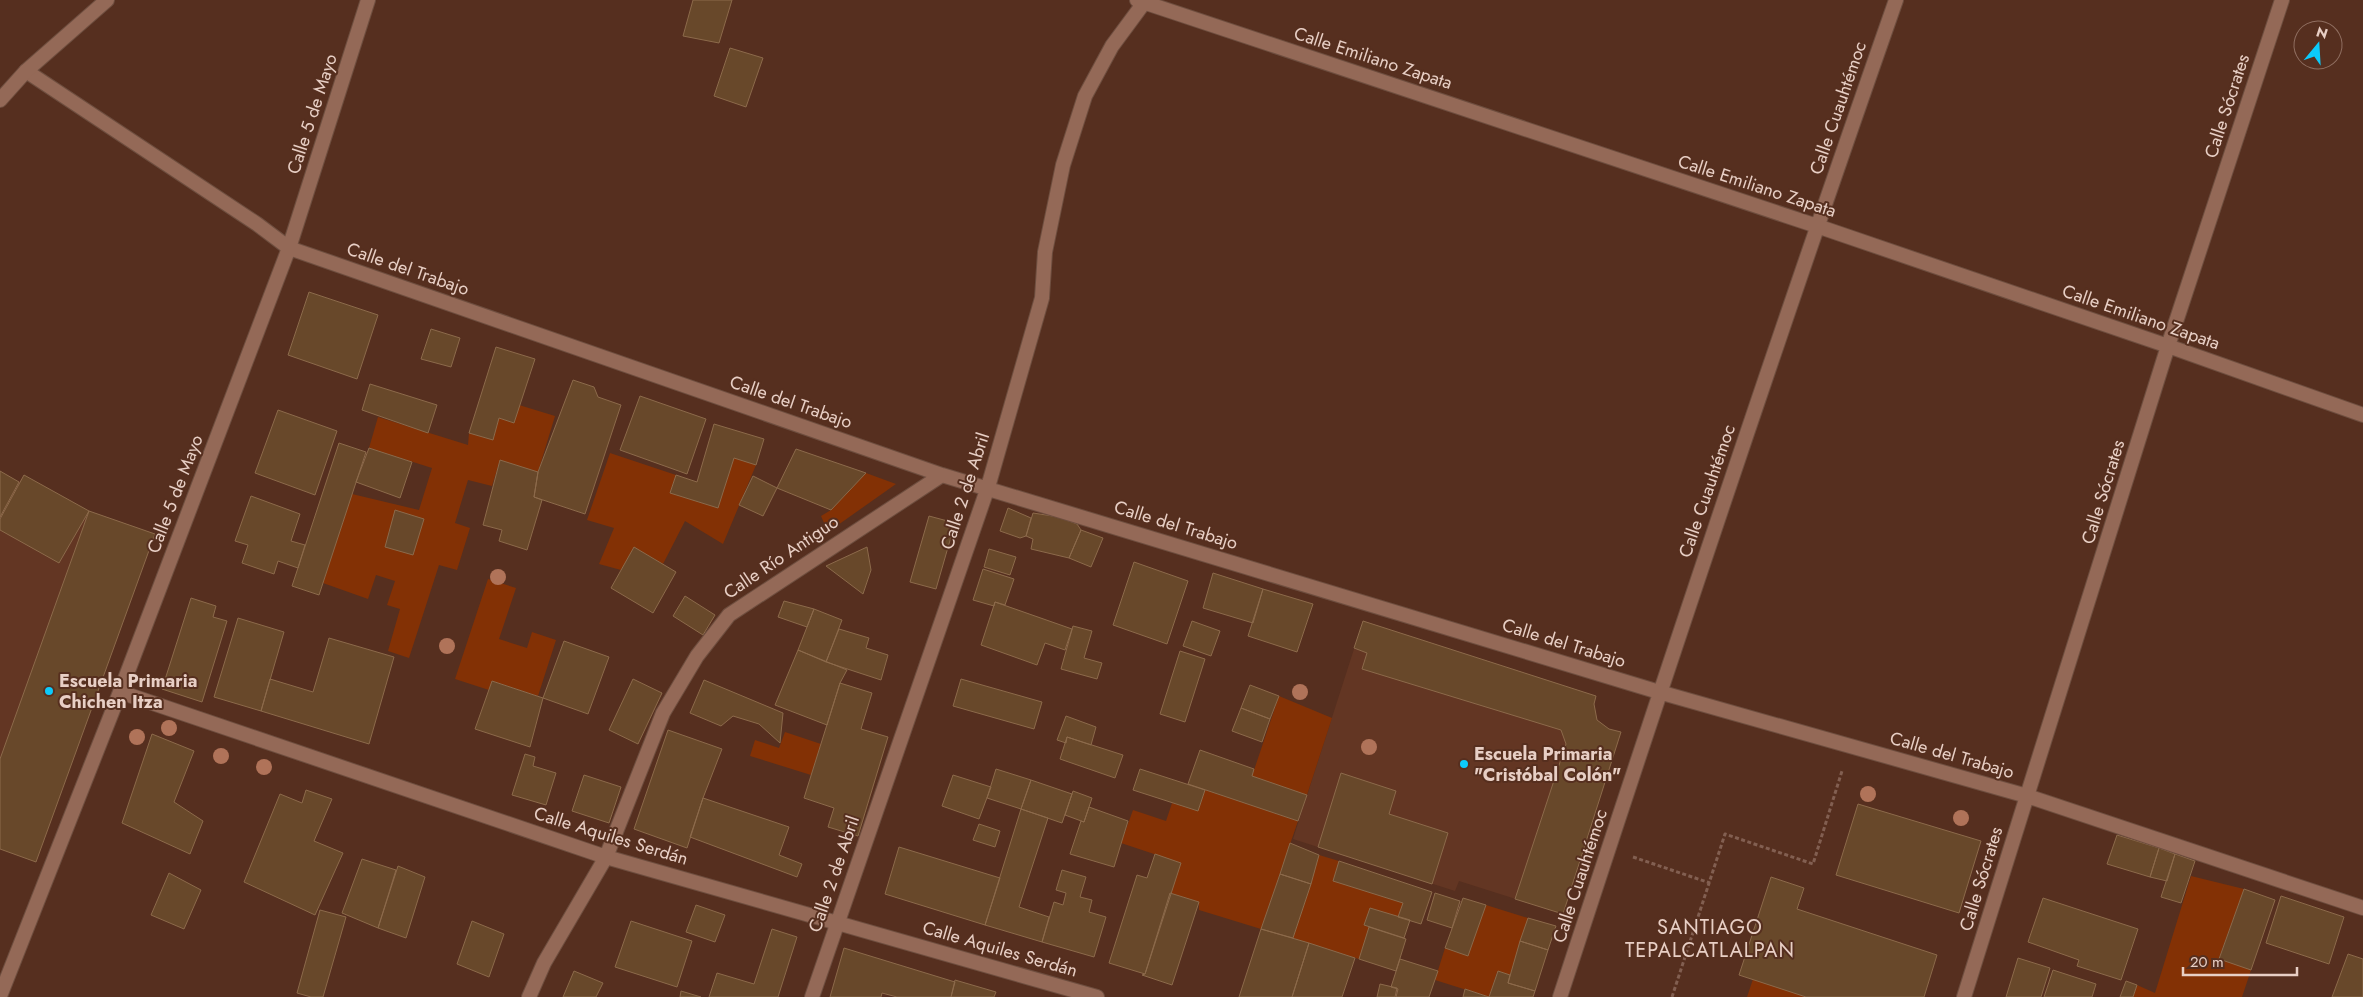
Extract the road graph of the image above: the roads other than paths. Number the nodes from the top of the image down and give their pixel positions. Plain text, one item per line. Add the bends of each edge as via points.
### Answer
1 (108, 0) edge
2 (368, 0) edge
3 (1896, 0) edge
4 (2282, 0) edge
5 (1143, 1) edge
6 (26, 70) junction
7 (0, 100) edge
8 (1817, 226) junction
9 (289, 248) junction
10 (2168, 346) junction
11 (2363, 415) edge
12 (942, 475) junction
13 (988, 487) junction
14 (120, 692) junction
15 (1659, 692) junction
16 (2027, 796) junction
17 (606, 857) junction
18 (2363, 908) edge
19 (837, 922) junction
20 (0, 996) edge
21 (529, 997) edge
22 (812, 997) edge
23 (1097, 997) edge
24 (1560, 997) edge
25 (1964, 997) edge

1 - 6 street
2 - 9 street, Calle 5 de Mayo
3 - 8 street, Calle Cuauhtémoc
4 - 10 street, Calle Sócrates
5 - 8 street, Calle Emiliano Zapata
5 - 13 street, Calle 2 de Abril via 1112,46 1085,96 1074,130 1063,165 1045,252 1042,298
6 - 7 street
6 - 9 street, Calle del Trabajo
8 - 10 street, Calle Emiliano Zapata
8 - 15 street, Calle Cuauhtémoc
9 - 12 street, Calle del Trabajo
9 - 14 street, Calle 5 de Mayo
10 - 11 street, Calle Emiliano Zapata
10 - 16 street, Calle Sócrates
12 - 13 street, Calle del Trabajo
12 - 17 street, Calle Río Antiguo via 729,614 663,713
13 - 15 street, Calle del Trabajo
13 - 19 street, Calle 2 de Abril
14 - 17 street, Calle Aquiles Serdán
14 - 20 street, Calle 5 de Mayo
15 - 16 street, Calle del Trabajo
15 - 24 street, Calle Cuauhtémoc
16 - 18 street, Calle del Trabajo
16 - 25 street, Calle Sócrates
17 - 19 street, Calle Aquiles Serdán
17 - 21 street, Calle Río Antiguo via 544,963
19 - 22 street, Calle 2 de Abril
19 - 23 street, Calle Aquiles Serdán

